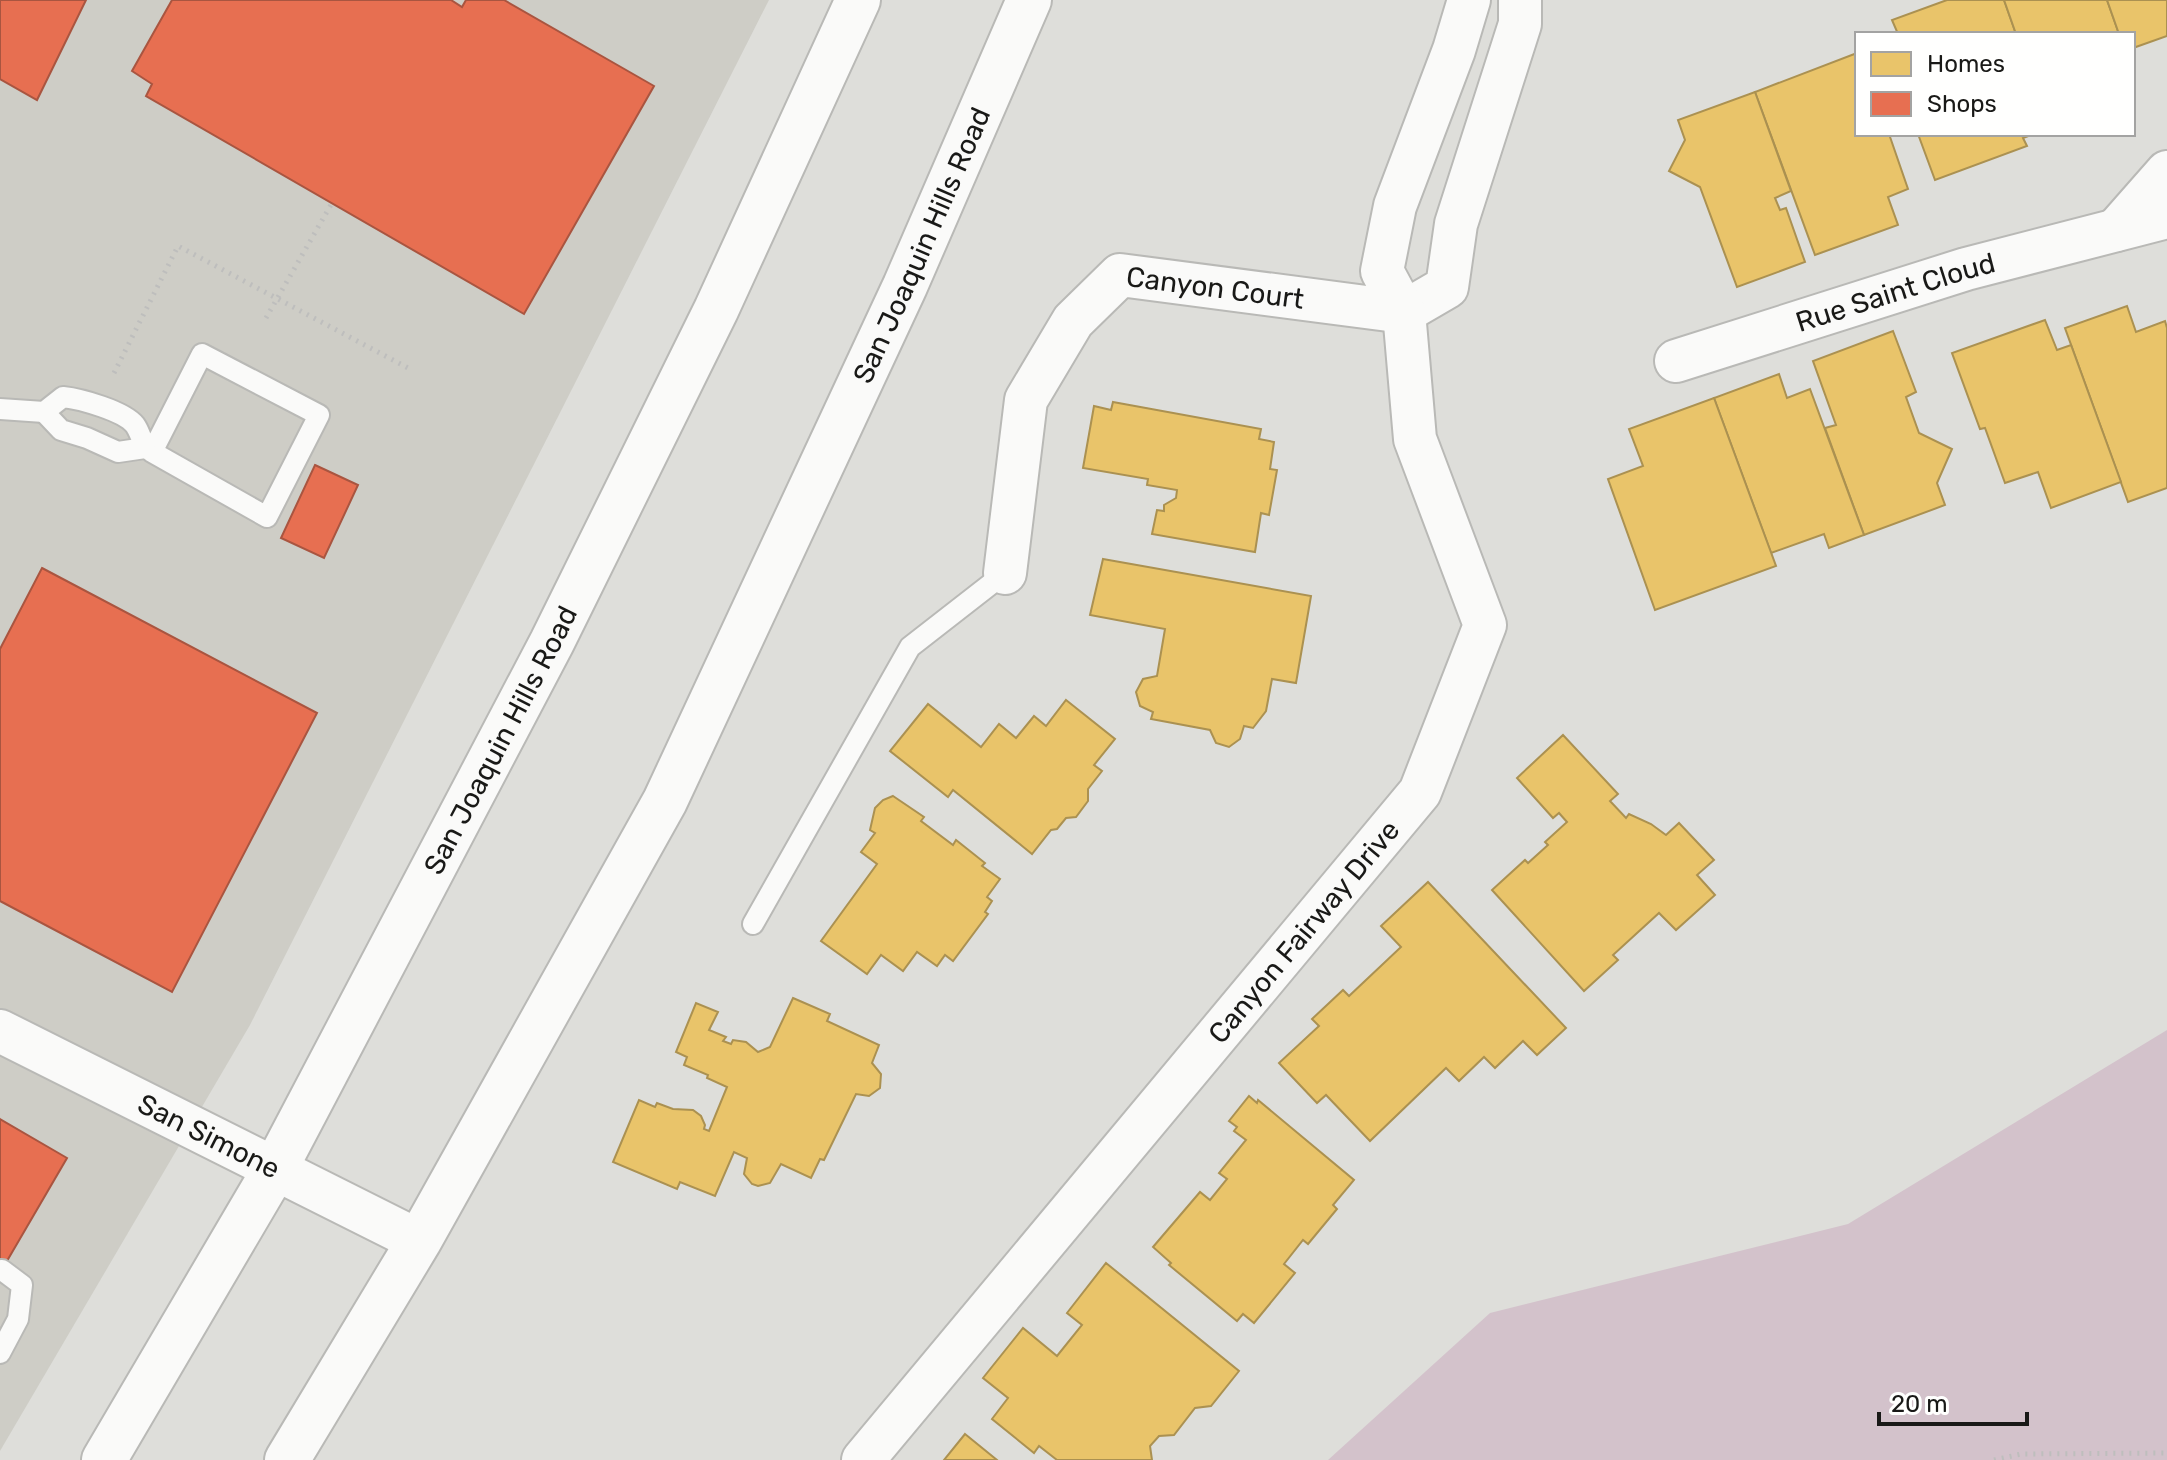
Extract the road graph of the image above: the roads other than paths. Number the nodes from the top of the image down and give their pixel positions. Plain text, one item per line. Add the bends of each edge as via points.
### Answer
1 (858, 0) edge
2 (1029, 0) edge
3 (1469, 0) edge
4 (1520, 0) edge
5 (1418, 146) junction
6 (1474, 166) junction
7 (2167, 172) edge
8 (2167, 217) edge
9 (2116, 230) junction
10 (1404, 312) junction
11 (1676, 361) dead end
12 (0, 409) edge
13 (44, 412) junction
14 (148, 450) junction
15 (1005, 573) joint
16 (753, 924) dead end
17 (0, 1031) edge
18 (275, 1169) junction
19 (419, 1241) junction
20 (2, 1270) dead end
21 (0, 1353) edge
22 (104, 1460) edge
23 (287, 1460) edge
24 (863, 1460) edge

1 - 18 main road, San Joaquin Hills Road via 716,310 552,642
2 - 19 main road, San Joaquin Hills Road via 905,286 665,801
3 - 5 street, Canyon Fairway Drive
4 - 6 street via 1520,24
5 - 6 street
5 - 10 street, Canyon Fairway Drive via 1395,206 1382,271
6 - 10 street via 1456,224 1447,287
7 - 9 street
8 - 9 street, Rue Saint Cloud
9 - 11 street, Rue Saint Cloud via 1966,269
10 - 15 street, Canyon Court via 1120,275 1073,321 1026,400
10 - 24 street, Canyon Fairway Drive via 1415,439 1485,625 1420,792
12 - 13 lane
13 - 14 lane via 61,430 118,452
13 - 14 lane via 63,397 100,405 134,424
14 - 14 lane via 267,517 319,415 202,354
15 - 16 lane via 910,647
17 - 18 street, San Simone
18 - 19 street, San Simone
18 - 22 main road, San Joaquin Hills Road
19 - 23 main road, San Joaquin Hills Road
20 - 21 lane via 22,1285 18,1319

